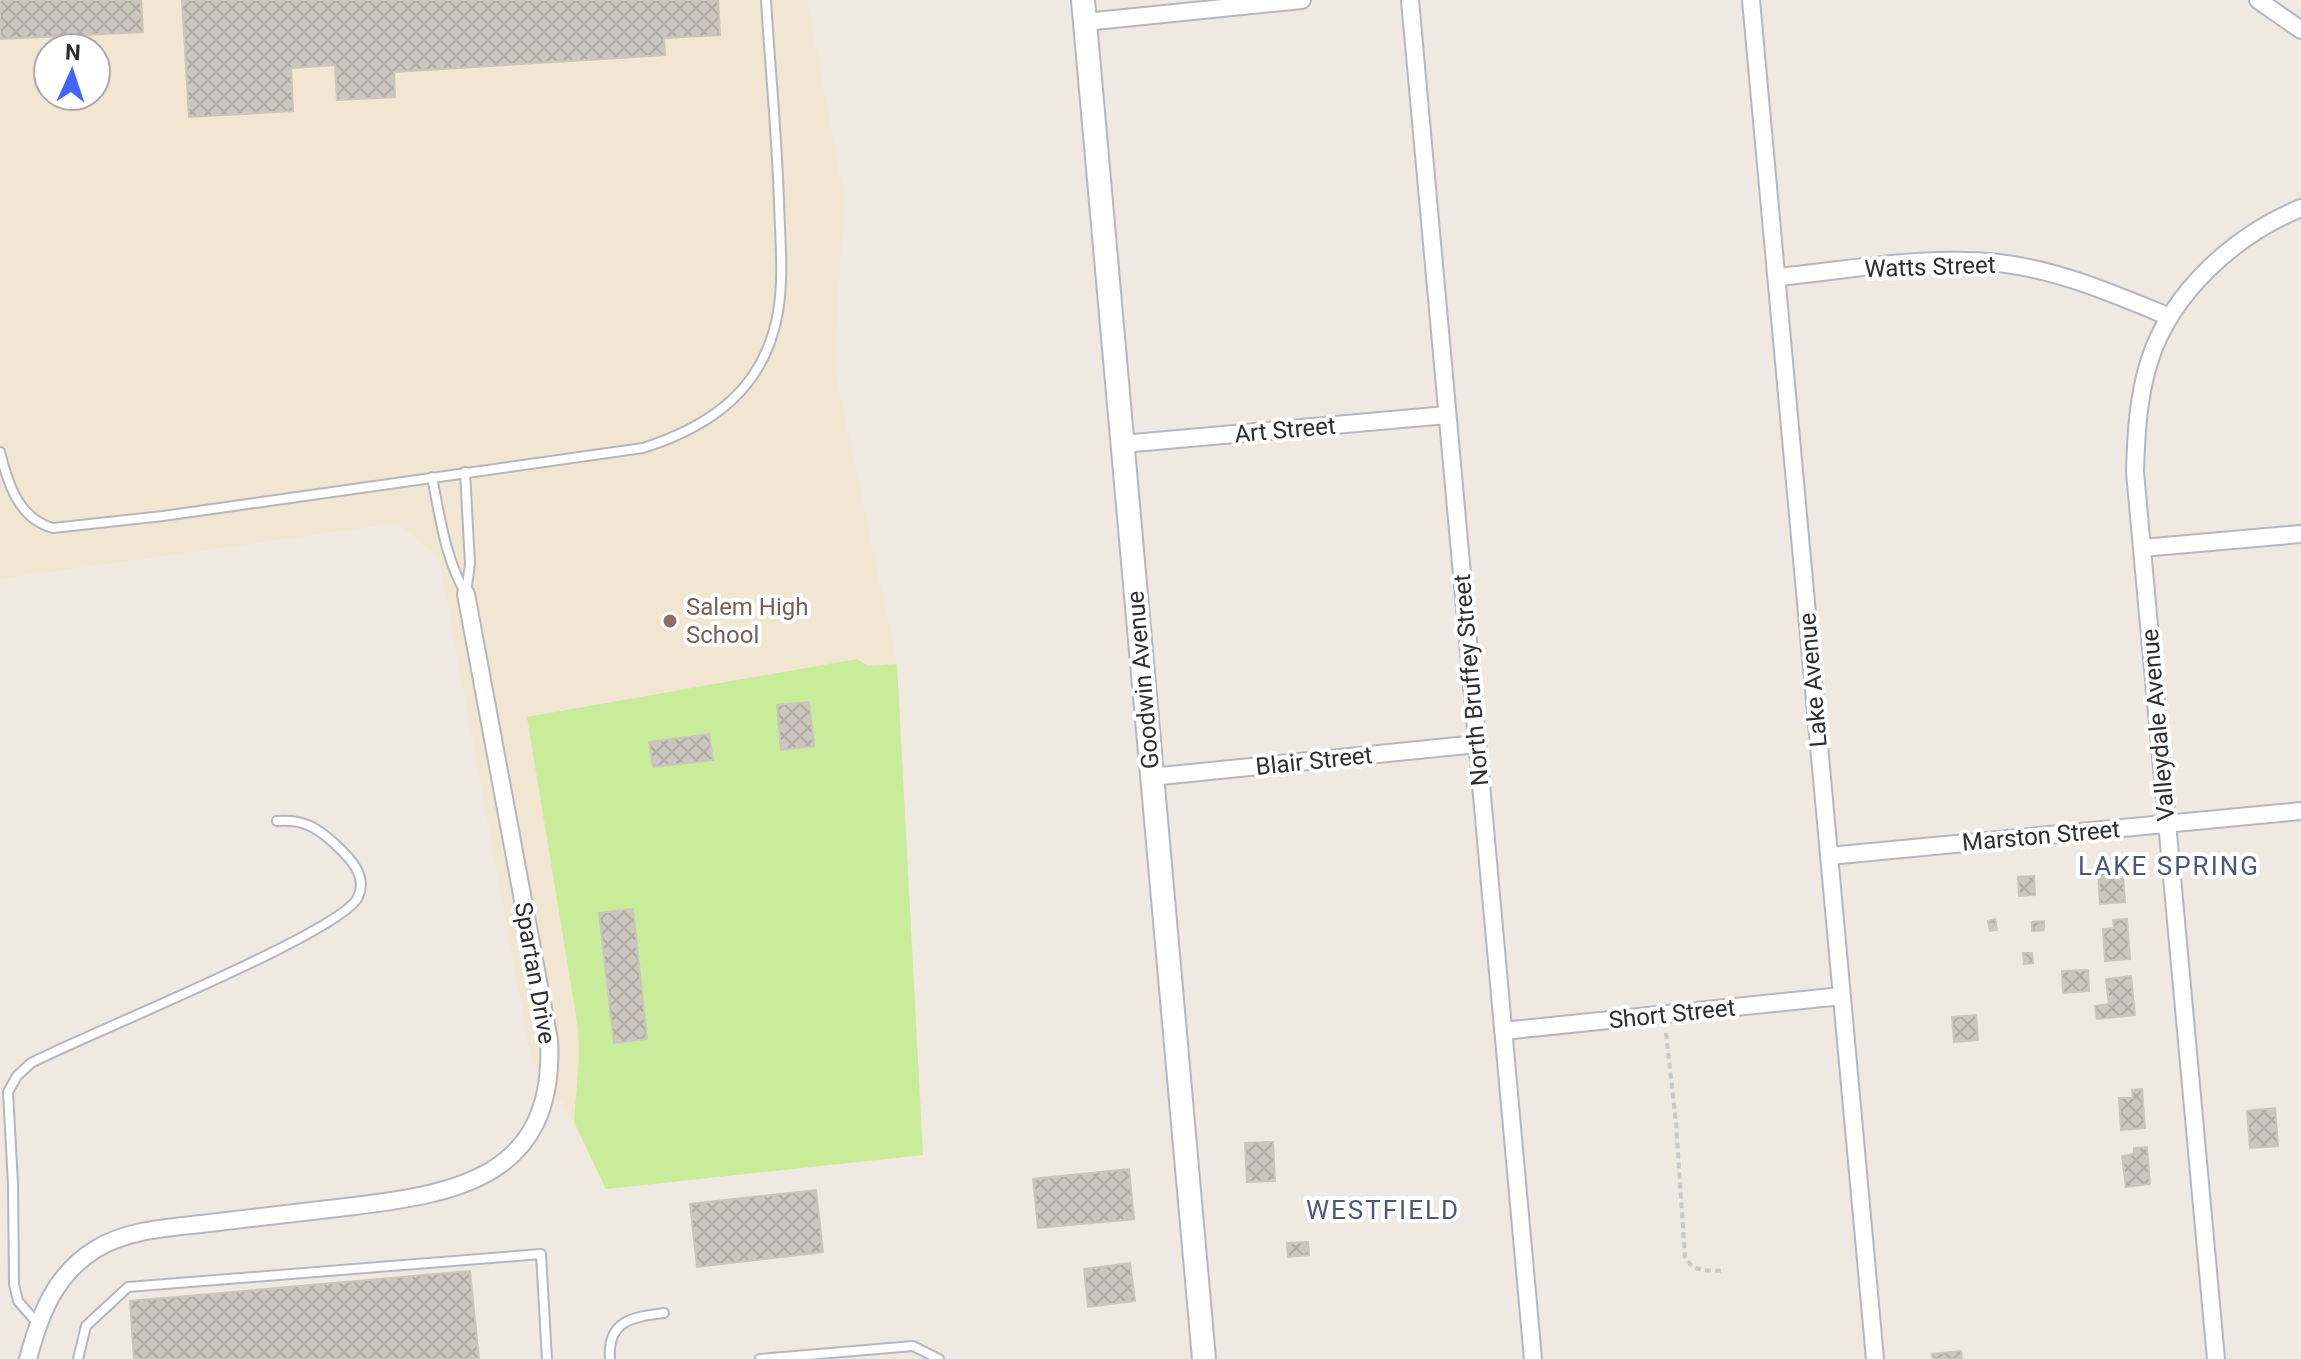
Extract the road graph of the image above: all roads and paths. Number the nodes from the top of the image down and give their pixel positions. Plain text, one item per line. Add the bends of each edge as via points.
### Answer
1 (766, 0) edge
2 (1302, 0) edge
3 (1410, 0) edge
4 (1751, 0) edge
5 (2264, 1) edge
6 (1084, 11) edge
7 (2301, 30) edge
8 (2301, 208) edge
9 (1778, 277) junction
10 (2170, 317) junction
11 (1447, 415) junction
12 (1122, 444) junction
13 (0, 452) edge
14 (465, 472) junction
15 (432, 477) junction
16 (2301, 534) edge
17 (2142, 548) junction
18 (466, 594) junction
19 (1477, 744) junction
20 (1151, 777) junction
21 (2301, 811) edge
22 (277, 821) dead end
23 (2167, 824) junction
24 (1829, 856) junction
25 (1842, 996) junction
26 (1664, 1015) junction
27 (1503, 1031) junction
28 (1724, 1271) dead end
29 (664, 1313) dead end
30 (38, 1324) junction
31 (28, 1359) edge
32 (78, 1359) edge
33 (547, 1359) edge
34 (610, 1359) edge
35 (760, 1359) edge
36 (939, 1359) edge
37 (1204, 1359) edge
38 (1533, 1359) edge
39 (1875, 1359) edge
40 (2216, 1359) edge

1 - 14 lane via 781,285 774,328 757,368 728,405 678,437 643,448
2 - 6 street
3 - 11 street, North Bruffey Street
4 - 9 street, Lake Avenue
5 - 7 street
6 - 12 street, Goodwin Avenue
8 - 10 street, Valleydale Avenue via 2223,256
9 - 10 street, Watts Street via 1956,261 1999,263 2088,284
9 - 24 street, Lake Avenue
10 - 17 street, Valleydale Avenue via 2150,360 2136,430
11 - 12 street, Art Street
11 - 19 street, North Bruffey Street
12 - 20 street, Goodwin Avenue
13 - 15 lane via 28,517 53,528
14 - 15 lane
14 - 18 lane via 470,564
15 - 18 lane via 451,561
16 - 17 street
17 - 23 street, Valleydale Avenue
18 - 30 street, Spartan Drive via 549,1040 547,1093 538,1118 505,1161 442,1193 153,1230 113,1240 64,1277
19 - 20 street, Blair Street
19 - 27 street, North Bruffey Street
20 - 37 street, Goodwin Avenue
21 - 23 street, Marston Street
22 - 30 lane via 309,823 345,853 361,882 353,905 249,963 31,1063 8,1092 14,1284 18,1301
23 - 24 street, Marston Street
23 - 40 street, Valleydale Avenue
24 - 25 street, Lake Avenue
25 - 26 street, Short Street
25 - 39 street, Lake Avenue
26 - 27 street, Short Street
26 - 28 path via 1685,1257 1696,1270
27 - 38 street, North Bruffey Street
29 - 34 lane via 632,1317 617,1328
30 - 31 street, Spartan Drive
32 - 33 lane via 86,1326 128,1287 541,1254
35 - 36 lane via 913,1346

